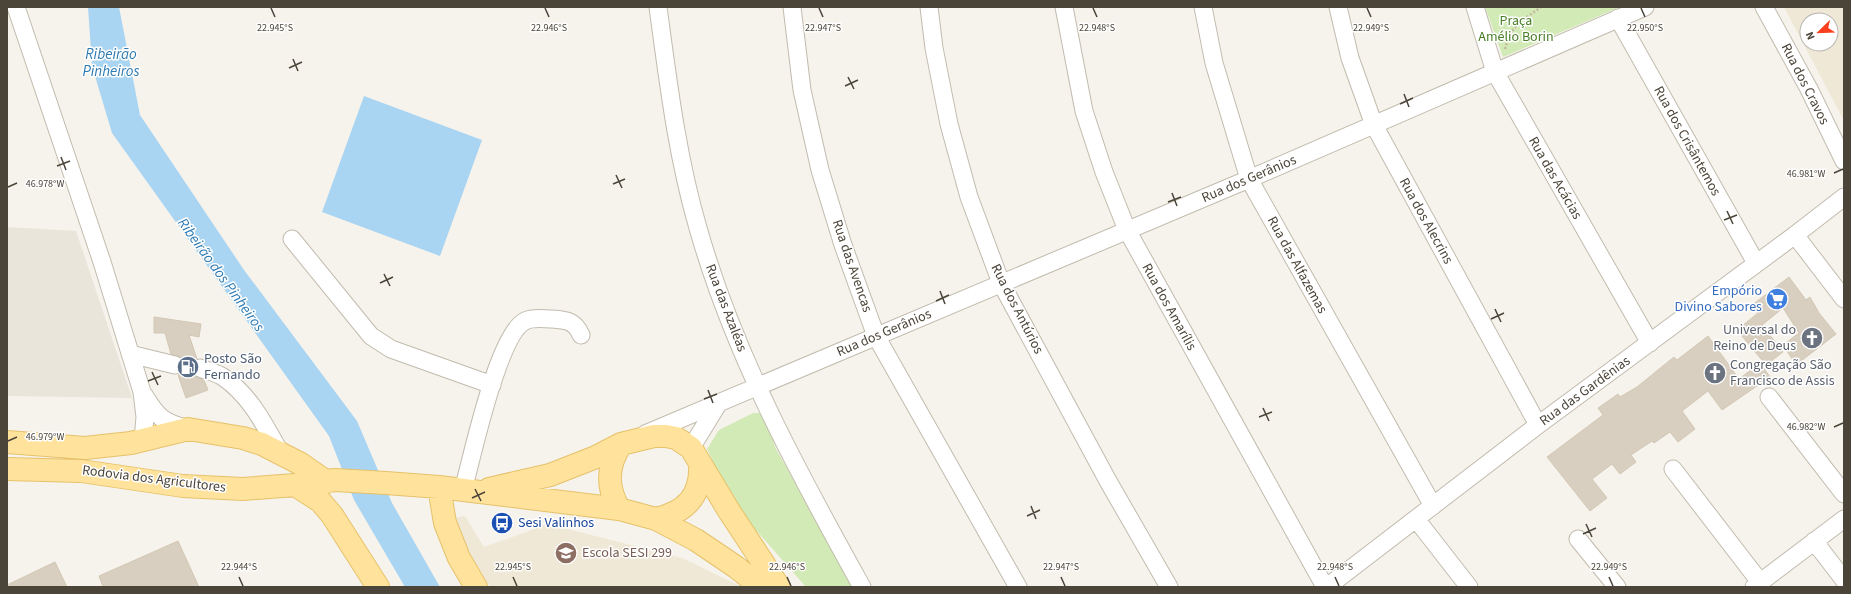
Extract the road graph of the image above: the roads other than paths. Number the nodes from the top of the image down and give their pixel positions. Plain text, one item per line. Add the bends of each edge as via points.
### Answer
1 (16, 7) edge
2 (658, 7) edge
3 (792, 7) edge
4 (929, 7) edge
5 (1064, 7) edge
6 (1203, 7) edge
7 (1338, 7) edge
8 (1475, 7) edge
9 (1645, 7) edge
10 (1764, 7) edge
11 (1618, 18) junction
12 (1495, 72) junction
13 (1374, 125) junction
14 (1844, 161) edge
15 (1249, 179) junction
16 (1844, 197) edge
17 (1127, 230) junction
18 (1795, 235) junction
19 (292, 239) dead end
20 (1756, 263) junction
21 (1001, 283) junction
22 (1844, 299) edge
23 (581, 335) dead end
24 (876, 336) junction
25 (1650, 343) junction
26 (130, 354) junction
27 (175, 365) tunnel mouth
28 (200, 368) tunnel mouth
29 (492, 385) junction
30 (757, 386) junction
31 (142, 392) junction
32 (1769, 397) dead end
33 (718, 404) junction
34 (1538, 424) junction
35 (188, 429) junction
36 (143, 440) junction
37 (7, 442) edge
38 (621, 444) junction
39 (280, 454) junction
40 (695, 456) junction
41 (7, 469) edge
42 (1673, 469) dead end
43 (331, 481) junction
44 (295, 485) junction
45 (439, 487) junction
46 (469, 491) junction
47 (1844, 494) edge
48 (1433, 506) junction
49 (619, 509) junction
50 (656, 519) junction
51 (1416, 519) junction
52 (1844, 519) edge
53 (1578, 539) dead end
54 (1814, 541) junction
55 (1844, 580) edge
56 (1757, 584) edge
57 (378, 587) edge
58 (476, 587) edge
59 (761, 587) edge
60 (779, 587) edge
61 (862, 587) edge
62 (1018, 587) edge
63 (1169, 587) edge
64 (1326, 587) edge
65 (1469, 587) edge
66 (1617, 587) edge

1 - 26 street via 102,262
2 - 30 street, Rua das Azaléas via 682,166 698,228 717,288
3 - 24 street, Rua das Avencas via 802,90 820,170 843,245
4 - 21 street, Rua dos Antúrios via 949,124 969,197
5 - 17 street, Rua dos Amarílis via 1084,111
6 - 15 street, Rua das Alfazemas via 1214,63
7 - 13 street, Rua dos Alecrins via 1350,58
8 - 12 street, Rua das Acácias
9 - 11 street, Rua dos Gerânios
10 - 14 street, Rua dos Cravos via 1810,90
11 - 12 street, Rua dos Gerânios
11 - 20 street, Rua dos Crisântemos
12 - 13 street, Rua dos Gerânios
12 - 25 street, Rua das Acácias
13 - 15 street, Rua dos Gerânios
13 - 34 street, Rua dos Alecrins
15 - 17 street, Rua dos Gerânios
15 - 48 street, Rua das Alfazemas
16 - 18 street, Rua das Gardênias
17 - 21 street, Rua dos Gerânios
17 - 64 street, Rua dos Amarílis
18 - 20 street, Rua das Gardênias
18 - 22 street
19 - 29 street via 371,336 391,349
20 - 25 street, Rua das Gardênias
21 - 24 street, Rua dos Gerânios
21 - 63 street, Rua dos Antúrios via 1108,481
23 - 29 street via 572,322 566,320 533,318 525,321 511,336
24 - 30 street, Rua dos Gerânios
24 - 62 street, Rua das Avencas
25 - 34 street, Rua das Gardênias
26 - 27 street
26 - 31 street
28 - 39 street via 222,377 241,392 258,413
29 - 46 street
30 - 33 street, Rua dos Gerânios
30 - 61 street, Rua das Azaléas via 814,501
31 - 35 street via 157,416 167,424
31 - 36 street via 145,417
32 - 47 street
33 - 38 street, Rua dos Gerânios
33 - 40 street
34 - 48 street, Rua das Gardênias
35 - 36 main road, Rodovia dos Agricultores
35 - 39 main road, Rodovia dos Agricultores via 244,438
36 - 37 main road, Rodovia dos Agricultores via 85,448
38 - 40 main road via 666,436 676,438
38 - 46 main road via 550,475
38 - 49 main road via 615,453 609,473 612,497
39 - 43 main road, Rodovia dos Agricultores
40 - 50 main road via 700,480 697,490 683,509 673,515
40 - 60 main road
41 - 44 main road, Rodovia dos Agricultores via 81,470 183,486 243,489
42 - 56 street
43 - 44 main road, Rodovia dos Agricultores
43 - 45 main road
44 - 57 main road via 320,501 332,515
45 - 46 main road
45 - 58 main road via 446,523 459,558
46 - 49 main road
48 - 51 street, Rua das Gardênias
49 - 50 main road
50 - 59 main road via 696,540
51 - 64 street, Rua das Gardênias
51 - 65 street
52 - 54 street
53 - 66 street
54 - 55 street
54 - 56 street

